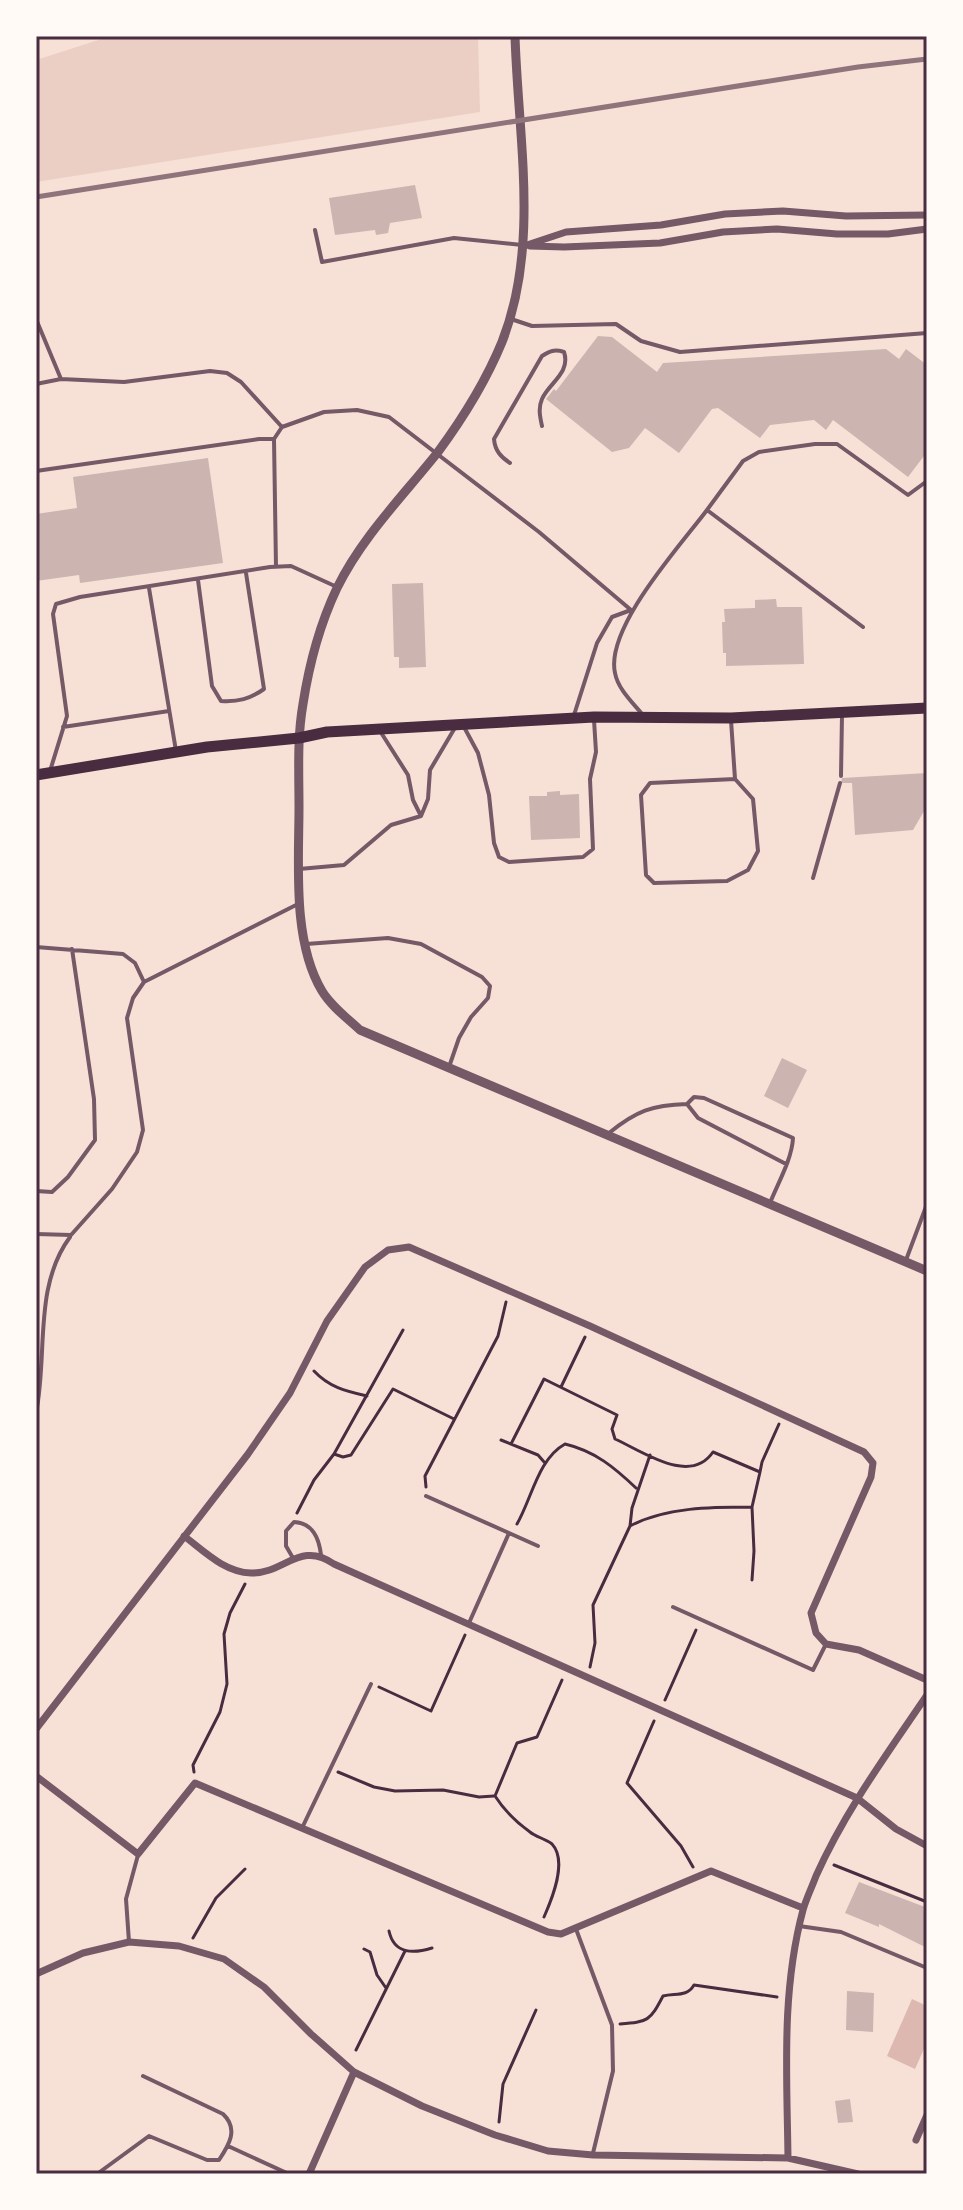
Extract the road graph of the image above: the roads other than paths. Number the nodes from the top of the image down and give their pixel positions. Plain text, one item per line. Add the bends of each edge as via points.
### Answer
1 (515, 36) edge
2 (927, 215) edge
3 (927, 229) edge
4 (315, 230) dead end
5 (524, 246) junction
6 (509, 318) junction
7 (36, 319) edge
8 (927, 333) edge
9 (61, 379) junction
10 (36, 384) edge
11 (542, 426) dead end
12 (282, 427) junction
13 (274, 439) junction
14 (437, 452) junction
15 (510, 463) dead end
16 (36, 471) edge
17 (927, 481) edge
18 (707, 510) junction
19 (276, 567) junction
20 (246, 573) junction
21 (198, 580) junction
22 (338, 587) junction
23 (149, 588) junction
24 (631, 610) junction
25 (863, 627) dead end
26 (927, 708) edge
27 (169, 711) junction
28 (842, 712) junction
29 (644, 716) junction
30 (594, 717) junction
31 (731, 718) junction
32 (572, 720) junction
33 (460, 725) junction
34 (63, 727) junction
35 (379, 729) junction
36 (299, 738) junction
37 (176, 752) junction
38 (49, 773) junction
39 (36, 775) edge
40 (841, 776) dead end
41 (735, 779) junction
42 (840, 783) dead end
43 (421, 816) junction
44 (299, 869) junction
45 (813, 878) dead end
46 (300, 903) junction
47 (306, 944) junction
48 (36, 947) edge
49 (72, 949) junction
50 (144, 982) junction
51 (449, 1067) junction
52 (687, 1104) junction
53 (609, 1134) junction
54 (786, 1164) junction
55 (36, 1191) edge
56 (770, 1203) junction
57 (927, 1204) edge
58 (36, 1234) edge
59 (71, 1235) junction
60 (906, 1262) junction
61 (927, 1271) edge
62 (36, 1413) edge
63 (426, 1496) road end
64 (509, 1533) junction
65 (184, 1536) junction
66 (538, 1546) dead end
67 (321, 1555) junction
68 (293, 1558) junction
69 (673, 1607) dead end
70 (468, 1625) junction
71 (826, 1644) junction
72 (927, 1680) edge
73 (371, 1684) road end
74 (927, 1695) edge
75 (36, 1729) edge
76 (36, 1776) edge
77 (857, 1798) junction
78 (302, 1828) junction
79 (927, 1846) edge
80 (138, 1854) junction
81 (803, 1908) junction
82 (799, 1926) junction
83 (576, 1929) junction
84 (129, 1942) junction
85 (927, 1968) edge
86 (36, 1974) edge
87 (354, 2072) junction
88 (143, 2076) dead end
89 (927, 2115) edge
90 (916, 2140) dead end
91 (228, 2146) junction
92 (593, 2155) junction
93 (788, 2158) junction
94 (97, 2174) edge
95 (289, 2174) edge
96 (309, 2174) edge
97 (858, 2174) edge

1 - 5 street
2 - 5 street via 725,214 566,232
3 - 5 street via 837,234 777,229 660,243
4 - 5 lane via 322,262 454,238
5 - 6 street
6 - 8 lane via 532,326 616,324 641,341 680,352
6 - 14 street via 484,380
7 - 9 lane
9 - 10 lane
9 - 12 lane via 124,382 227,373
11 - 15 lane via 542,399 565,364 564,352 558,350 542,356 494,439 500,456
12 - 13 lane
12 - 14 lane via 324,412 357,410 389,417
13 - 16 lane
13 - 19 lane
14 - 22 street via 361,548
14 - 24 lane
17 - 18 lane via 908,495 837,444 815,444 759,452 743,461
18 - 24 lane
18 - 25 lane
19 - 20 lane
19 - 22 lane via 291,566
20 - 21 lane
20 - 21 lane via 264,689 233,702 221,701 212,686
21 - 23 lane
22 - 36 street via 313,659
23 - 27 lane
23 - 34 lane via 56,604 67,716
24 - 29 lane via 617,644 614,670
24 - 32 lane via 612,617 597,643
26 - 28 main road
27 - 34 lane
27 - 37 lane
28 - 31 main road
28 - 40 lane
29 - 30 main road
29 - 31 main road
30 - 32 main road
30 - 33 lane via 593,849 583,857 509,862 499,857 478,753
31 - 41 lane
32 - 33 main road
33 - 35 main road
33 - 43 lane via 430,770
34 - 38 lane
35 - 36 main road
35 - 43 lane via 408,775
36 - 37 main road
36 - 44 street
37 - 38 main road
38 - 39 main road
41 - 41 lane via 753,799 758,851 748,870 727,881 654,883 646,875 641,795 650,783
42 - 45 lane
43 - 44 lane via 391,825 344,865
44 - 46 street
46 - 47 street
46 - 50 lane
47 - 51 street via 322,991 360,1030
47 - 51 lane via 388,938 421,944 482,977 490,986 488,998 459,1038
48 - 49 lane
49 - 50 lane via 123,954 135,963
49 - 55 lane via 95,1140 52,1192
50 - 59 lane via 127,1018 143,1130 137,1152
51 - 53 street
52 - 53 lane via 630,1116
52 - 54 lane via 698,1118
52 - 54 lane via 694,1097 704,1098 789,1135 794,1142
53 - 56 street
54 - 56 lane
56 - 60 street
57 - 60 lane
58 - 59 lane
59 - 62 lane via 47,1290
60 - 61 street
63 - 64 lane
64 - 66 lane
64 - 70 lane
65 - 68 street via 226,1567 249,1573 269,1571
65 - 71 street via 290,1393 327,1321 365,1267 388,1250 409,1247 864,1452 873,1463 871,1477 811,1613 816,1633
65 - 75 street
67 - 68 street
67 - 68 lane via 314,1531 294,1522 286,1531
67 - 70 street
69 - 71 lane via 813,1670
70 - 77 street
71 - 72 street via 859,1650
73 - 78 lane
74 - 77 street
76 - 80 street
77 - 79 street
77 - 81 street
78 - 80 street via 195,1783
78 - 83 street via 539,1928 561,1934
80 - 84 lane via 126,1899
81 - 82 street
81 - 83 street via 711,1871
82 - 85 lane via 841,1932
82 - 93 street via 789,1977 786,2040
83 - 92 lane via 612,2025 613,2071
84 - 86 street via 83,1953
84 - 87 street via 224,1959 264,1987
87 - 92 street via 495,2135 548,2151
87 - 96 street
88 - 91 lane via 223,2114 232,2130
89 - 90 street
91 - 94 lane via 219,2160 207,2160 149,2136
91 - 95 lane
92 - 93 street
93 - 97 street

